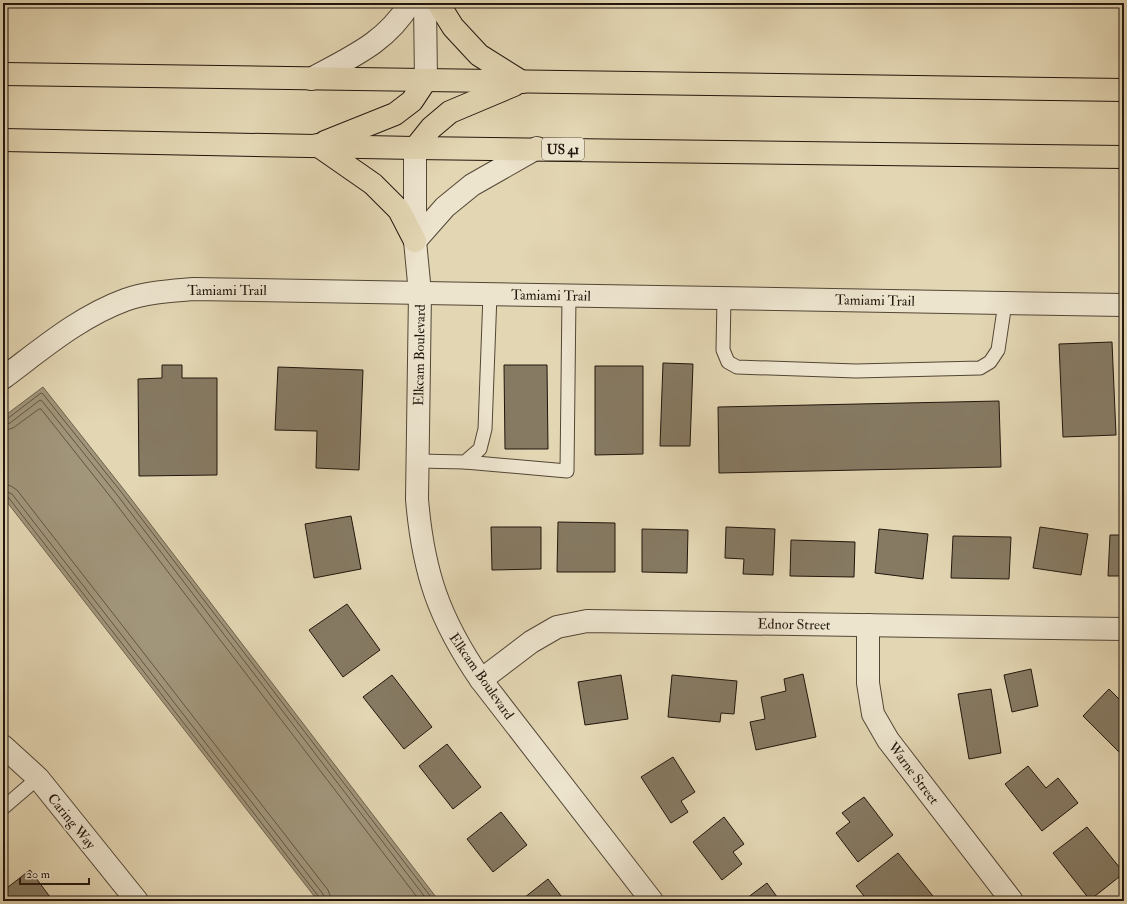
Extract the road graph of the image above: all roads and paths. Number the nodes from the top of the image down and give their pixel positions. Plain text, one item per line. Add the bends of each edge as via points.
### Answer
1 (410, 3) edge
2 (425, 3) edge
3 (438, 3) edge
4 (3, 74) edge
5 (312, 79) junction
6 (426, 80) junction
7 (522, 82) junction
8 (1124, 90) edge
9 (3, 140) edge
10 (317, 145) junction
11 (415, 148) junction
12 (537, 148) junction
13 (1124, 157) edge
14 (415, 241) junction
15 (420, 293) junction
16 (490, 294) junction
17 (569, 296) junction
18 (724, 298) junction
19 (1005, 303) junction
20 (1124, 305) edge
21 (3, 378) edge
22 (418, 461) junction
23 (465, 462) junction
24 (868, 625) junction
25 (1124, 629) edge
26 (481, 680) junction
27 (3, 746) edge
28 (38, 778) junction
29 (3, 808) edge
30 (129, 897) edge
31 (652, 901) edge
32 (1012, 901) edge

1 - 5 street via 400,19 371,46
2 - 6 street
3 - 7 main road via 453,27 479,55
4 - 5 main road
5 - 6 main road
6 - 7 main road
6 - 10 main road via 412,102 396,114
7 - 8 main road
7 - 11 main road via 450,112 431,128
9 - 10 main road, US 41
10 - 11 main road, US 41
10 - 14 main road via 373,184 399,210
11 - 12 main road, US 41
11 - 14 street, Elkcam Boulevard
12 - 13 main road, US 41
12 - 14 street via 472,185 445,207
14 - 15 street, Elkcam Boulevard
15 - 16 street, Tamiami Trail
15 - 21 street, Tamiami Trail via 194,289 160,292 127,299 95,313 66,331
15 - 22 street, Elkcam Boulevard
16 - 17 street, Tamiami Trail
16 - 23 lane via 486,429 480,449
17 - 18 street, Tamiami Trail
17 - 23 lane via 567,471
18 - 19 street, Tamiami Trail
18 - 19 lane via 723,350 728,362 737,367 856,371 980,368 990,362 998,350
19 - 20 street, Tamiami Trail
22 - 23 lane
22 - 26 street, Elkcam Boulevard via 420,531 432,587 446,623
24 - 25 street, Ednor Street
24 - 26 street, Ednor Street via 587,621 557,627 531,642
24 - 32 street, Warne Street via 868,683 873,714 888,740
26 - 31 street, Elkcam Boulevard
27 - 28 street, Caring Way
28 - 29 lane
28 - 30 street, Caring Way

